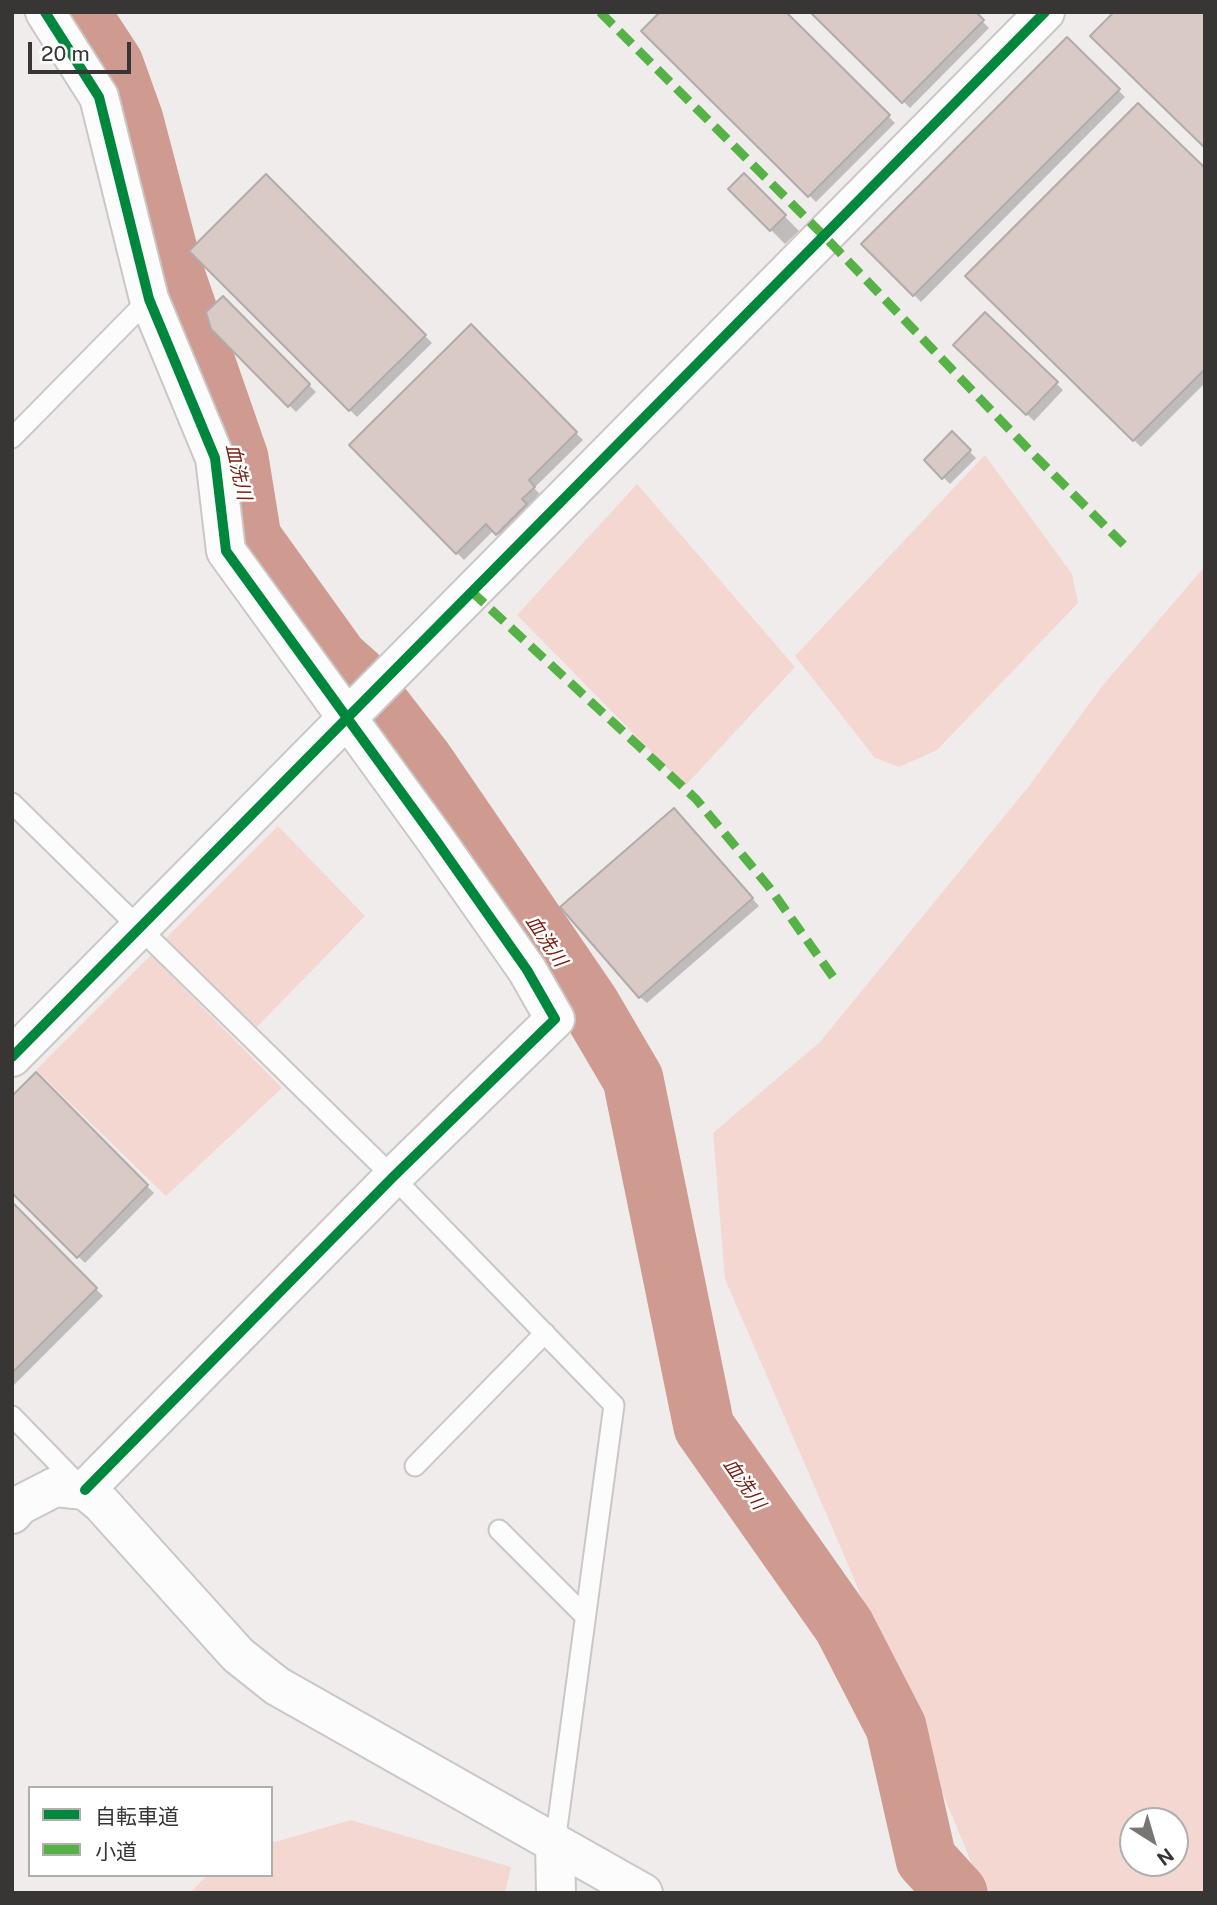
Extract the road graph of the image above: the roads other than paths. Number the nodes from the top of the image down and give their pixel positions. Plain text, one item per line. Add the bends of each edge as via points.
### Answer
1 (45, 12) edge
2 (1045, 12) edge
3 (149, 299) junction
4 (12, 438) edge
5 (364, 704) junction
6 (12, 803) edge
7 (141, 931) junction
8 (12, 1058) edge
9 (393, 1177) junction
10 (545, 1333) junction
11 (12, 1416) edge
12 (415, 1466) dead end
13 (85, 1490) junction
14 (12, 1514) edge
15 (499, 1530) dead end
16 (585, 1616) junction
17 (555, 1843) junction
18 (556, 1893) edge
19 (643, 1893) edge

1 - 3 street via 99,97
2 - 5 street
3 - 4 lane
3 - 5 street via 215,458 226,551
5 - 7 street
5 - 9 street via 555,1019
6 - 7 lane
7 - 8 street
7 - 9 lane
9 - 10 lane
9 - 13 street
10 - 12 lane
10 - 16 lane via 614,1405
11 - 13 lane
13 - 14 street via 55,1487
13 - 17 street via 238,1656 277,1686
15 - 16 lane
16 - 17 lane
17 - 18 street
17 - 19 street

